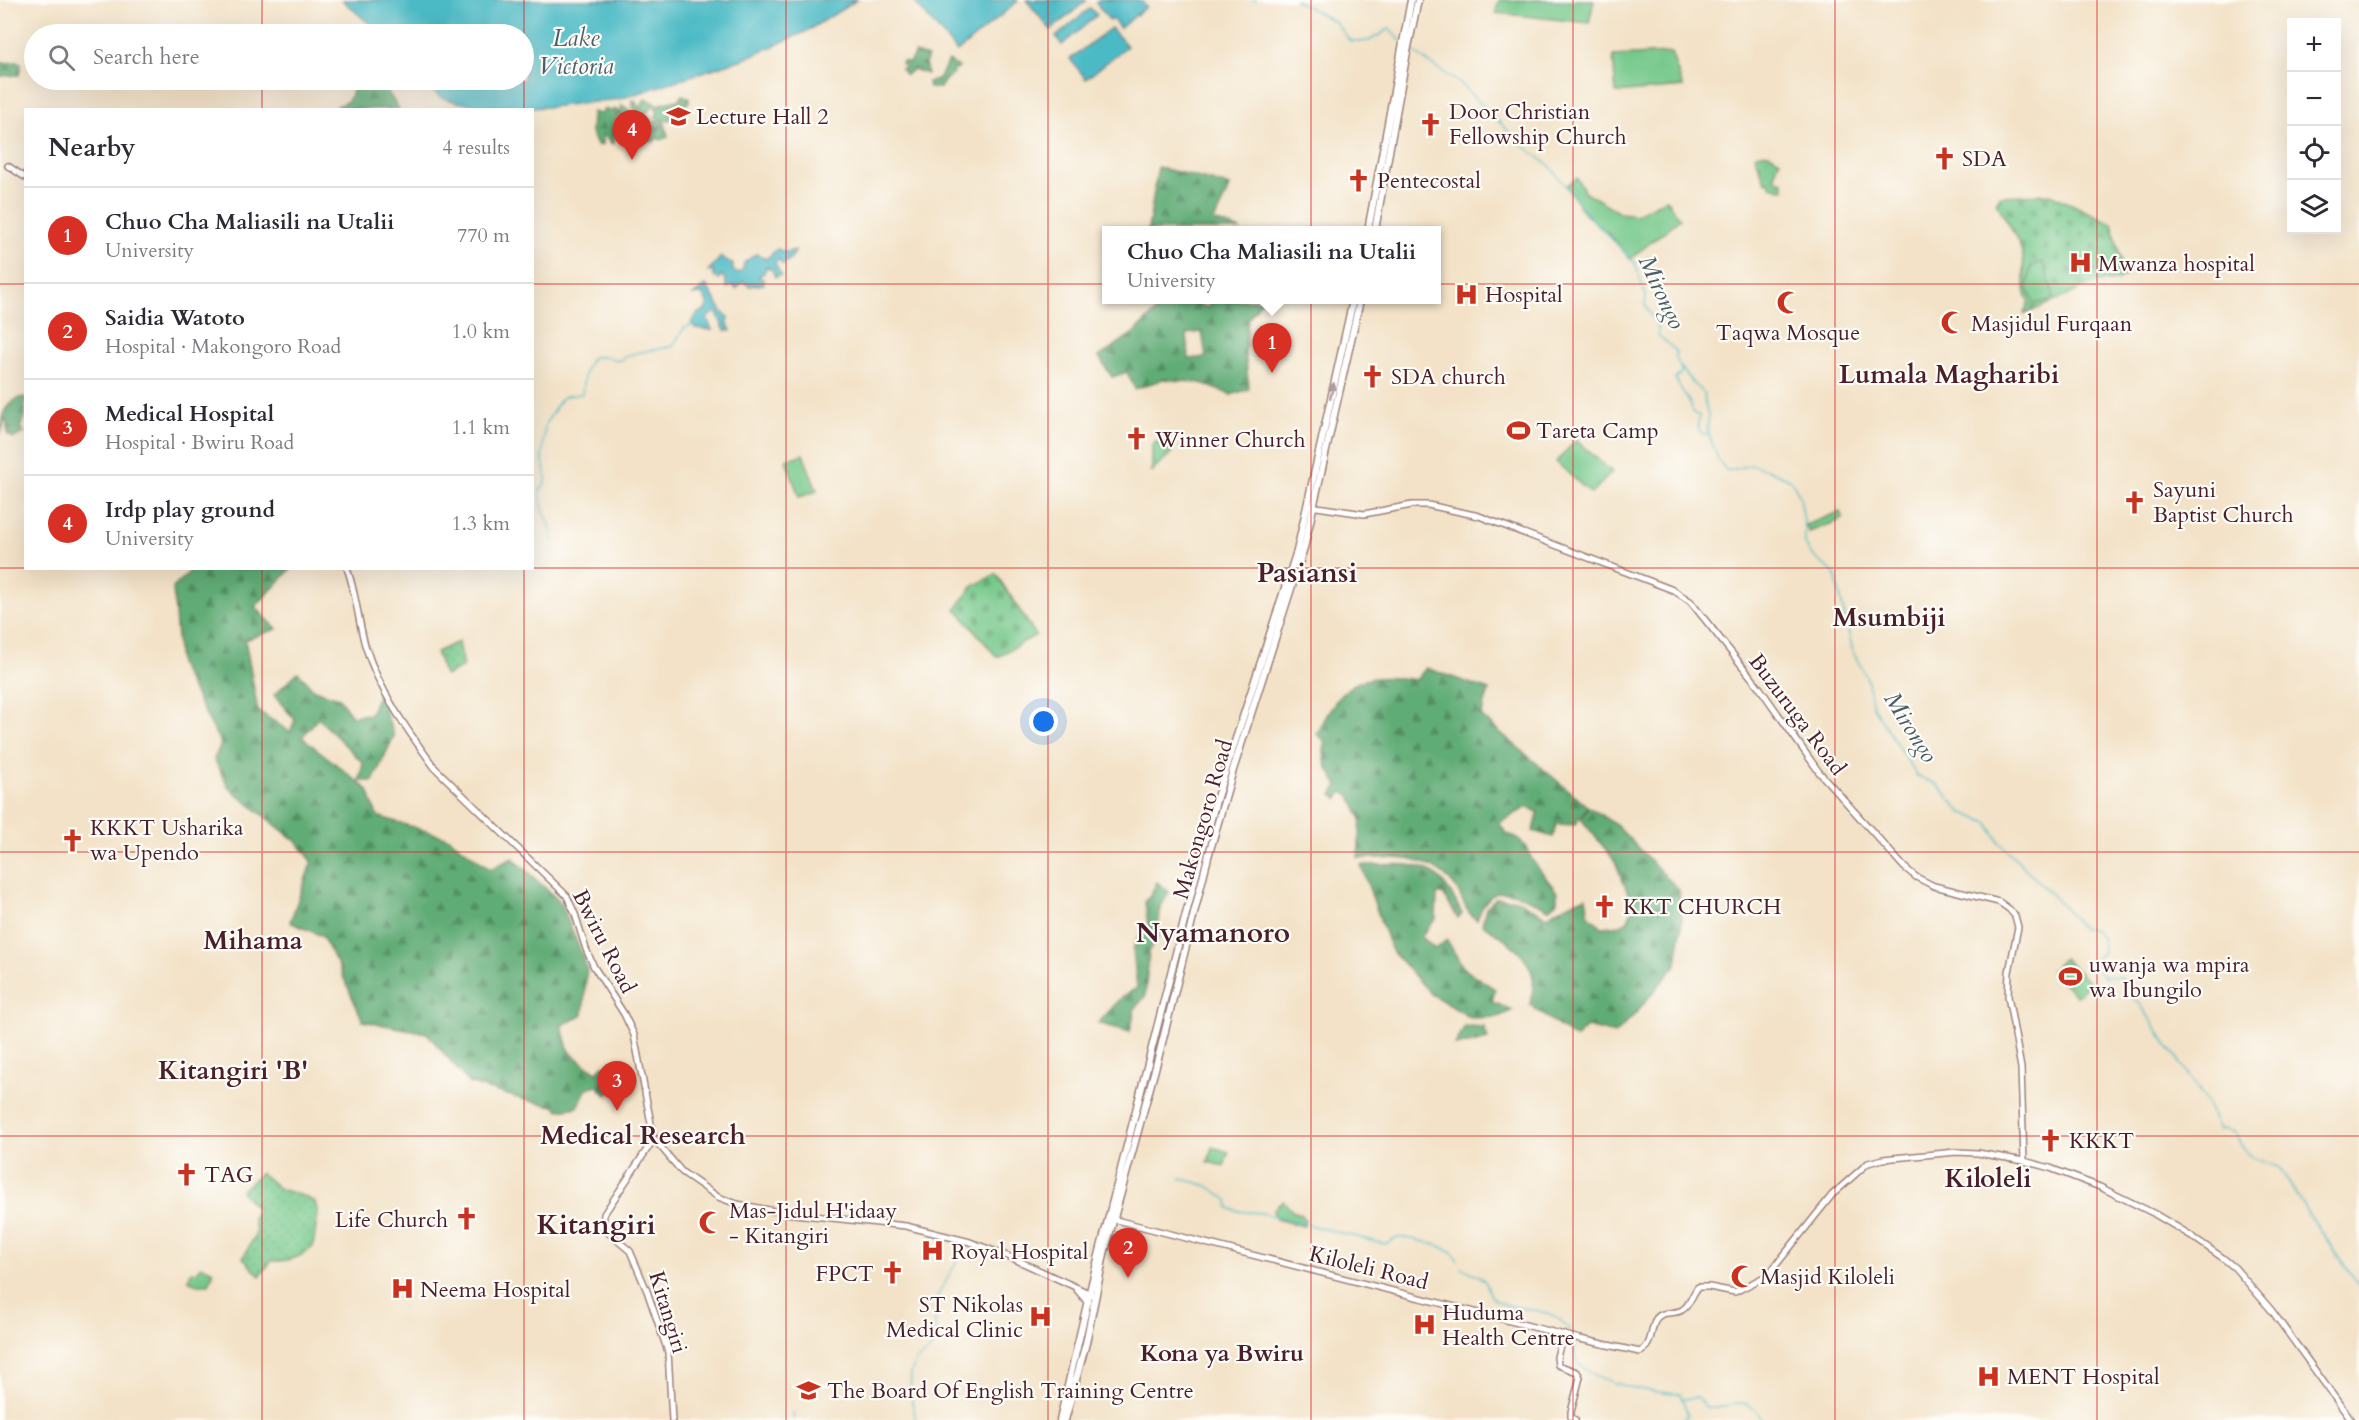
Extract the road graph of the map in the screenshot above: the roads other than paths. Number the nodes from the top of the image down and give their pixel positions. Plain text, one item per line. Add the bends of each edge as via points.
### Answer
1 (1411, 0) edge
2 (1418, 0) edge
3 (1406, 37) junction
4 (1404, 51) junction
5 (8, 166) dead end
6 (24, 177) edge
7 (1369, 226) edge
8 (1376, 226) edge
9 (1352, 304) edge
10 (1359, 304) edge
11 (1310, 506) junction
12 (347, 570) edge
13 (654, 1139) junction
14 (2024, 1161) junction
15 (1111, 1218) junction
16 (1092, 1283) junction
17 (1077, 1289) junction
18 (1092, 1295) junction
19 (1088, 1302) junction
20 (1563, 1334) junction
21 (672, 1420) edge
22 (1060, 1420) edge
23 (1065, 1420) edge
24 (1575, 1420) edge
25 (2351, 1420) edge

1 - 3 main road
2 - 3 main road
3 - 4 main road
4 - 7 main road
4 - 8 main road
5 - 6 main road
11 -> 9 main road, Makongoro Road
10 - 11 main road, Makongoro Road
11 - 14 main road, Buzuruga Road via 1364,514 1428,505 1479,516 1673,590 1690,601 1759,687 1819,772 1904,867 1934,886 1999,903 2016,916 2018,927 2008,996 2021,1068
11 - 15 main road, Makongoro Road via 1304,548 1233,770 1160,1051
12 - 13 main road, Bwiru Road via 365,644 381,686 424,753 570,902 594,967 634,1035
13 - 17 main road, Bwiru Road via 682,1172 726,1200 784,1213 867,1220 926,1231 987,1248
13 - 21 main road, Kitangiri via 601,1221 633,1254 647,1291 668,1352
14 - 20 main road, Kiloleli Road via 1963,1152 1876,1160 1832,1195 1768,1275 1731,1293 1698,1287 1685,1308 1657,1317 1642,1351
14 - 25 main road via 2100,1187 2153,1213 2223,1258 2272,1311
15 - 16 main road, Makongoro Road
15 - 18 main road, Makongoro Road
15 - 20 main road, Kiloleli Road
16 - 17 main road
16 - 18 main road, Makongoro Road
17 - 18 main road, Bwiru Road
17 - 19 main road
18 - 19 main road, Makongoro Road
18 - 23 main road, Makongoro Road via 1086,1343
19 - 22 main road, Makongoro Road
20 - 24 main road via 1558,1365 1580,1377 1571,1412

